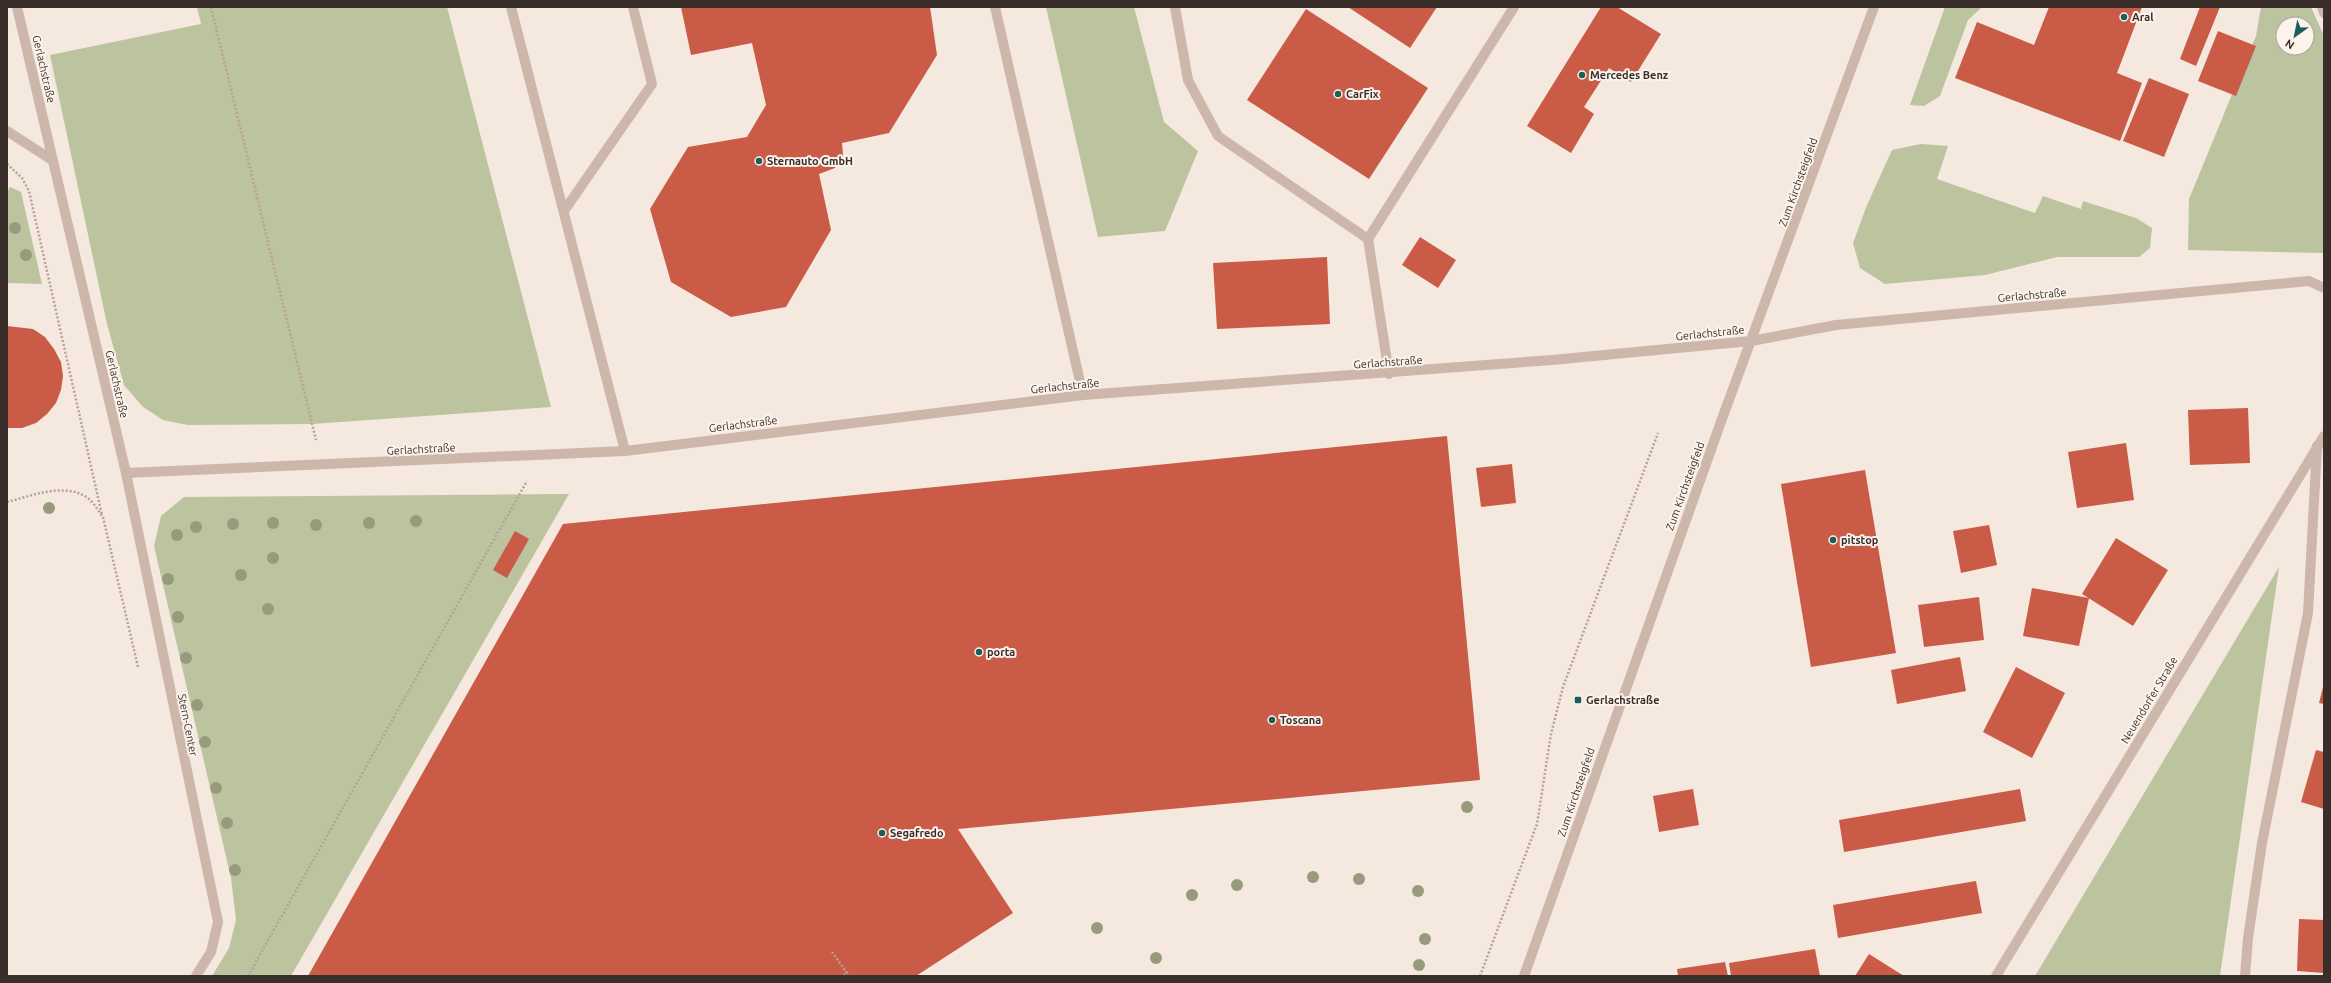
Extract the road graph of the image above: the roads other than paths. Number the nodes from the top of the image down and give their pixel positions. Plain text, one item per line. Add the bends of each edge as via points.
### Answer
1 (17, 7) edge
2 (511, 7) edge
3 (633, 7) edge
4 (995, 7) edge
5 (1175, 7) edge
6 (1514, 7) edge
7 (1874, 7) edge
8 (2322, 7) edge
9 (2324, 13) edge
10 (7, 131) edge
11 (52, 160) junction
12 (564, 211) junction
13 (1368, 239) junction
14 (2324, 288) edge
15 (1751, 341) junction
16 (1389, 374) junction
17 (1083, 395) junction
18 (2324, 436) edge
19 (2318, 446) junction
20 (625, 451) junction
21 (126, 473) junction
22 (196, 976) edge
23 (1524, 976) edge
24 (1996, 976) edge
25 (2245, 976) edge

1 - 11 street, Gerlachstraße
2 - 12 street
3 - 12 street via 652,84
4 - 17 street
5 - 13 street via 1188,80 1218,136
6 - 13 street
7 - 15 street, Zum Kirchsteigfeld
8 - 9 street
10 - 11 street
11 - 21 street, Gerlachstraße
12 - 20 street
13 - 16 street
14 - 15 street, Gerlachstraße via 2309,281 1836,324
15 - 16 street, Gerlachstraße
15 - 23 street, Zum Kirchsteigfeld
16 - 17 street, Gerlachstraße
17 - 20 street, Gerlachstraße
18 - 19 street, Neuendorfer Straße
19 - 24 street, Neuendorfer Straße
19 - 25 street via 2308,613 2262,843
20 - 21 street, Gerlachstraße
21 - 22 street, Stern-Center via 218,922 211,952

